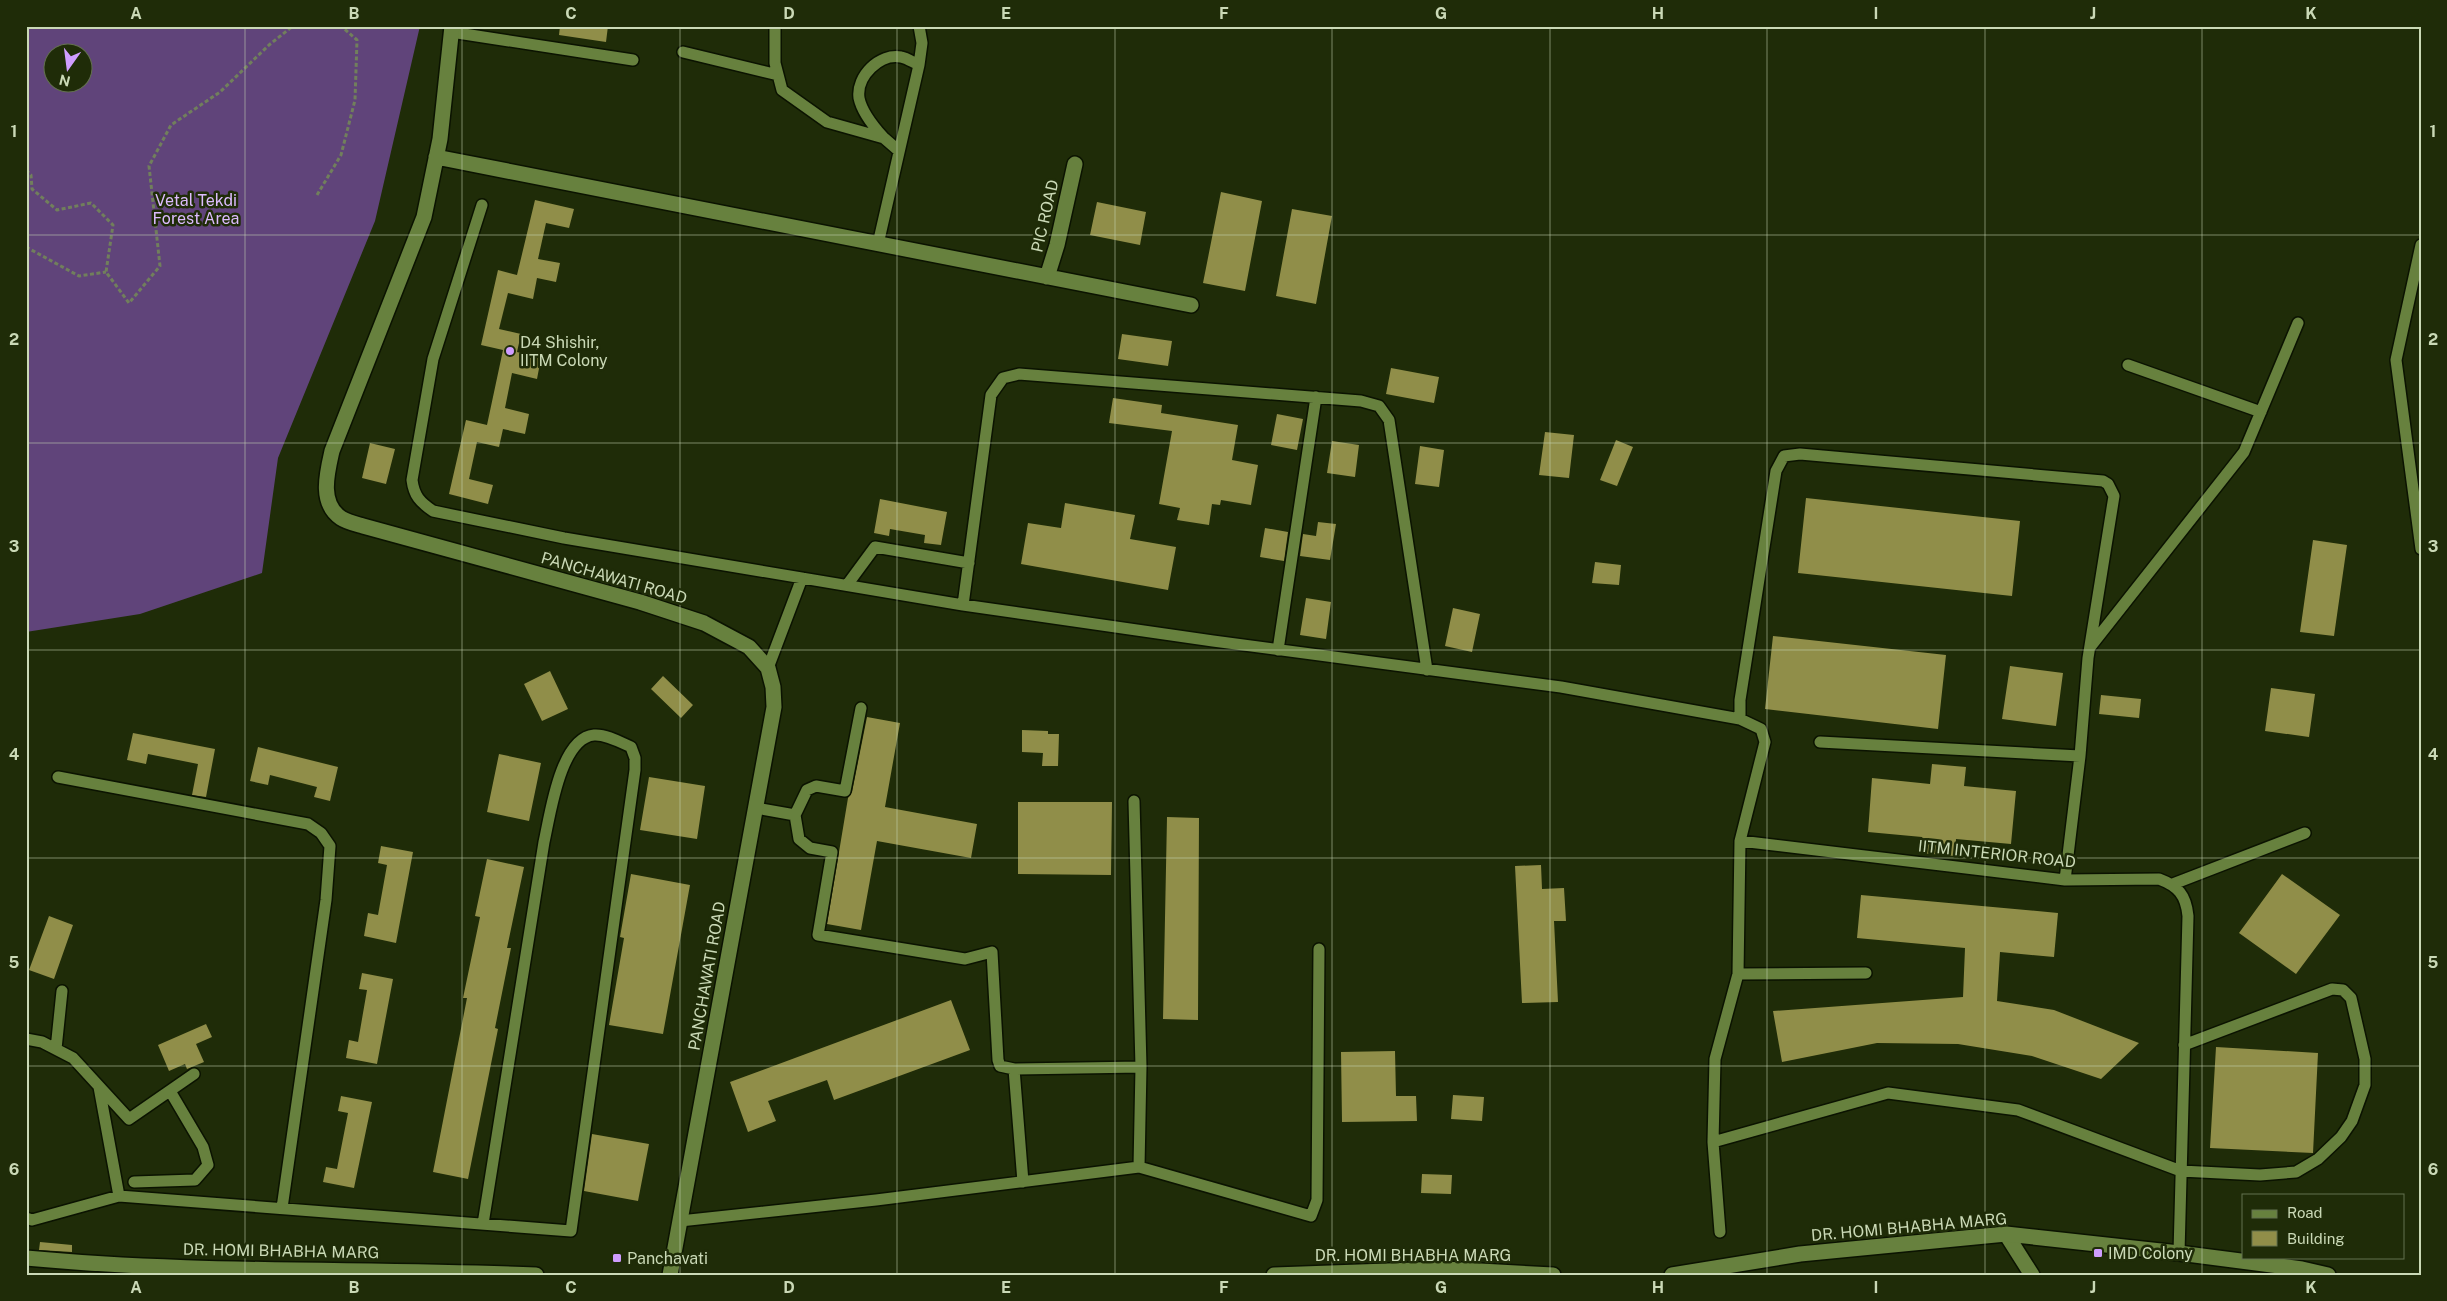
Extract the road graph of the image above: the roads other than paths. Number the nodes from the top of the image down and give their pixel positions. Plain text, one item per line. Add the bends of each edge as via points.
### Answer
1 (775, 26) edge
2 (918, 26) edge
3 (451, 29) edge
4 (479, 31) edge
5 (683, 52) dead end
6 (632, 60) dead end
7 (919, 65) junction
8 (778, 74) junction
9 (884, 138) junction
10 (899, 150) junction
11 (436, 157) junction
12 (1075, 164) dead end
13 (482, 205) dead end
14 (878, 244) junction
15 (2421, 245) edge
16 (1047, 276) junction
17 (1191, 305) dead end
18 (2298, 323) dead end
19 (2128, 365) dead end
20 (1316, 398) junction
21 (2261, 412) junction
22 (2421, 549) edge
23 (968, 563) junction
24 (802, 578) junction
25 (847, 585) junction
26 (963, 604) junction
27 (2090, 647) junction
28 (1278, 650) junction
29 (768, 668) junction
30 (1427, 670) junction
31 (861, 708) dead end
32 (1740, 719) junction
33 (1820, 742) dead end
34 (2080, 756) junction
35 (58, 777) dead end
36 (1134, 801) dead end
37 (756, 808) junction
38 (794, 815) junction
39 (2304, 833) dead end
40 (1740, 841) junction
41 (2065, 880) junction
42 (2173, 884) junction
43 (1319, 949) dead end
44 (1866, 973) dead end
45 (1738, 974) junction
46 (62, 991) dead end
47 (27, 1038) edge
48 (2184, 1046) junction
49 (56, 1049) junction
50 (1141, 1067) junction
51 (1014, 1069) junction
52 (194, 1074) dead end
53 (98, 1085) junction
54 (170, 1090) junction
55 (1713, 1142) junction
56 (1139, 1167) junction
57 (2181, 1171) junction
58 (134, 1182) dead end
59 (1024, 1182) junction
60 (119, 1196) junction
61 (282, 1208) junction
62 (26, 1218) edge
63 (680, 1221) junction
64 (483, 1224) junction
65 (1720, 1232) dead end
66 (2006, 1234) junction
67 (2179, 1253) junction
68 (26, 1258) edge
69 (1401, 1272) edge
70 (536, 1275) edge
71 (670, 1275) edge
72 (1274, 1275) edge
73 (1553, 1275) edge
74 (1672, 1275) edge
75 (2032, 1275) edge
76 (2328, 1275) edge

1 - 8 lane
2 - 7 lane via 922,43
3 - 4 lane
3 - 11 street, PANCHAWATI ROAD
4 - 6 lane
5 - 8 lane
7 - 9 lane via 901,57 887,58 872,65 863,80 859,97 872,124
7 - 10 lane
8 - 9 lane via 782,90 827,122
9 - 10 lane
10 - 14 lane
11 - 14 street
11 - 29 street, PANCHAWATI ROAD via 424,216 332,451 326,478 327,501 340,518 363,526 640,602 704,623 749,647
12 - 16 street, PIC ROAD
13 - 24 lane via 433,360 412,480 414,492 421,503 447,515
14 - 16 street
15 - 22 lane via 2396,360
16 - 17 street
18 - 21 lane
19 - 21 lane
20 - 23 lane via 1019,374 1003,378 991,395
20 - 28 lane
20 - 30 lane via 1374,403 1390,420
21 - 27 lane via 2244,452
23 - 25 lane via 876,547
23 - 26 lane
24 - 25 lane
24 - 29 lane
25 - 26 lane
26 - 28 lane
27 - 32 lane via 2114,496 2108,484 2096,480 1791,454 1784,456 1776,471 1740,700
27 - 34 lane
28 - 30 lane
29 - 37 street, PANCHAWATI ROAD via 774,708
30 - 32 lane via 1561,687
31 - 38 lane via 845,791 816,786 807,790
32 - 40 lane via 1761,729 1765,742
33 - 34 lane
34 - 41 lane
35 - 61 lane via 308,824 321,833 330,846 326,900
36 - 50 lane
37 - 38 lane
37 - 63 street, PANCHAWATI ROAD
38 - 51 lane via 799,839 810,848 832,852 818,935 965,958 992,952 998,1060 1000,1066
39 - 42 lane
40 - 41 lane, IITM INTERIOR ROAD
40 - 45 lane
41 - 42 lane, IITM INTERIOR ROAD via 2159,879
42 - 48 lane via 2183,894 2188,916
43 - 56 lane via 1317,1200 1311,1216
44 - 45 lane
45 - 55 lane via 1715,1059
46 - 49 lane
47 - 49 lane
48 - 57 lane
48 - 57 lane via 2337,989 2351,998 2366,1059 2365,1085 2352,1121 2341,1137 2306,1168 2260,1176
49 - 53 lane via 73,1058
50 - 51 lane
50 - 56 lane
51 - 59 lane
52 - 54 lane
53 - 54 lane via 129,1120
53 - 60 lane
54 - 58 lane via 204,1147 208,1166 195,1180
55 - 57 lane via 1888,1094 2018,1110
55 - 65 lane
56 - 59 lane
57 - 67 lane
59 - 63 lane
60 - 61 lane
60 - 62 lane via 32,1220
61 - 64 lane
63 - 71 street, PANCHAWATI ROAD
64 - 64 lane via 554,797 567,756 576,743 593,735 614,739 631,746 635,770 571,1231
66 - 67 street, DR. HOMI BHABHA MARG
66 - 74 street, DR. HOMI BHABHA MARG via 1800,1254
66 - 75 street
67 - 76 street, DR. HOMI BHABHA MARG
68 - 70 street, DR. HOMI BHABHA MARG via 232,1268
69 - 72 street, DR. HOMI BHABHA MARG
69 - 73 street, DR. HOMI BHABHA MARG via 1444,1269

